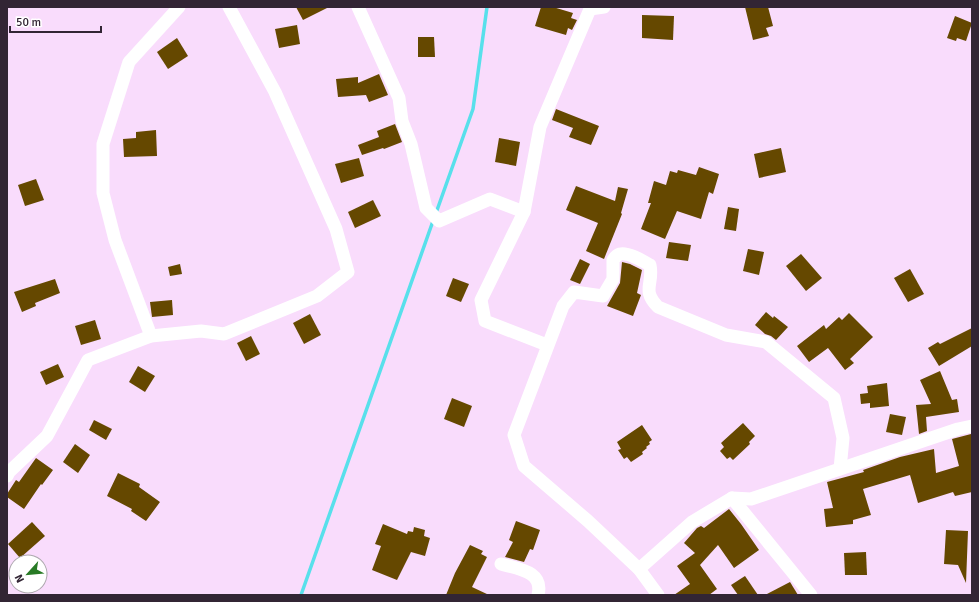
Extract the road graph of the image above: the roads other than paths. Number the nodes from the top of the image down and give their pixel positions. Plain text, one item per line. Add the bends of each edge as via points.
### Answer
1 (179, 7) edge
2 (229, 7) edge
3 (358, 7) edge
4 (604, 7) edge
5 (524, 212) junction
6 (150, 336) junction
7 (547, 346) junction
8 (972, 426) edge
9 (840, 469) junction
10 (7, 476) edge
11 (732, 498) junction
12 (501, 564) dead end
13 (639, 569) junction
14 (538, 595) edge
15 (658, 595) edge
16 (811, 595) edge

1 - 6 street via 129,62 103,144 103,193 115,240
2 - 6 street via 275,92 336,229 348,272 317,296 224,334 201,330
3 - 5 street via 400,98 402,121 411,144 426,208 439,221 490,199
4 - 5 street via 590,9 540,127
5 - 7 street via 481,300 485,321
6 - 10 street via 88,360 47,436
7 - 9 street via 563,306 574,292 603,296 612,279 613,260 618,255 622,253 640,260 650,265 648,292 658,307 726,335 766,342 834,398 843,438
7 - 13 street via 514,435 524,466
8 - 9 street
9 - 11 street via 751,499
11 - 13 street via 692,522
11 - 16 street
12 - 14 street via 533,574 539,581
13 - 15 street

